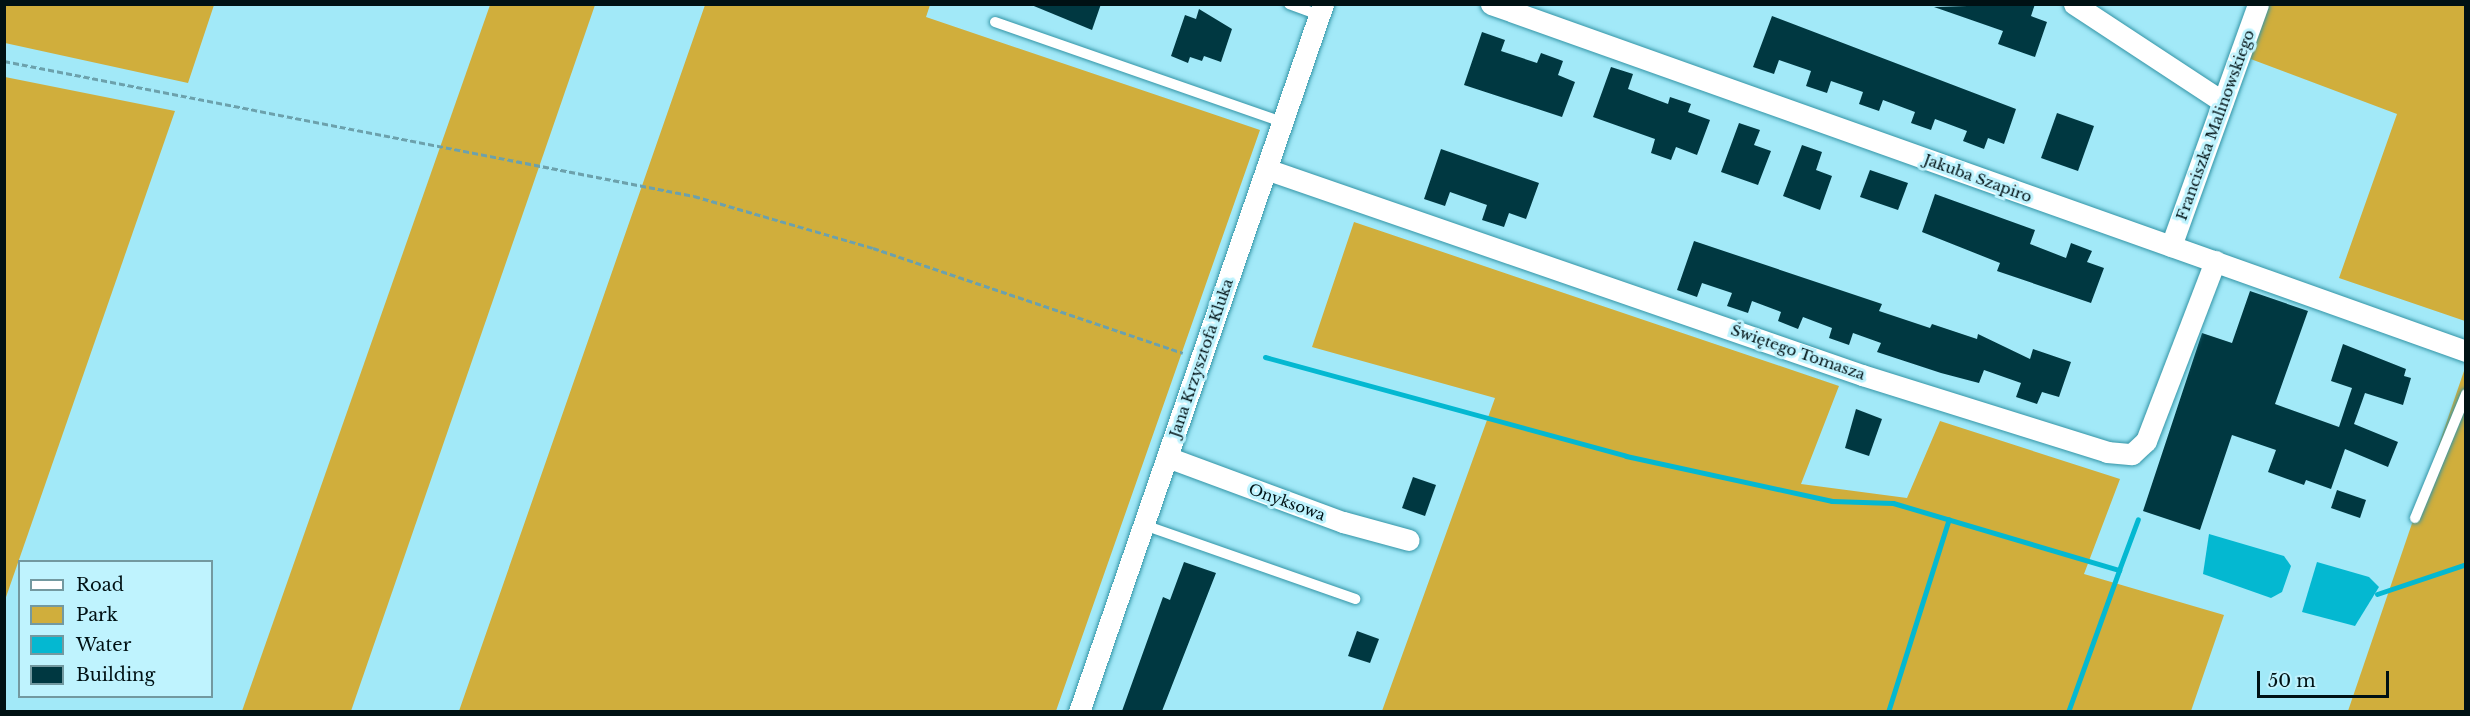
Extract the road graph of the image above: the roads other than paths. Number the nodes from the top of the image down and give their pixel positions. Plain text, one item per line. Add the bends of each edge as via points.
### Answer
1 (1289, 4) edge
2 (1491, 4) edge
3 (2074, 4) edge
4 (2258, 4) edge
5 (1321, 10) edge
6 (995, 22) dead end
7 (2223, 102) junction
8 (1282, 122) junction
9 (1266, 169) junction
10 (2171, 246) junction
11 (2215, 261) junction
12 (2466, 351) edge
13 (2466, 394) edge
14 (1167, 457) junction
15 (2415, 518) dead end
16 (1144, 525) junction
17 (1409, 540) dead end
18 (1355, 599) dead end
19 (1079, 711) edge

1 - 5 lane
2 - 10 street, Jakuba Szapiro
3 - 7 street
4 - 7 street, Franciszka Malinowskiego
5 - 8 street, Jana Krzysztofa Kluka
6 - 8 lane
7 - 10 street, Franciszka Malinowskiego
8 - 9 street, Jana Krzysztofa Kluka
9 - 11 street, Świętego Tomasza via 1862,375 2107,452 2132,454 2146,441
9 - 14 street, Jana Krzysztofa Kluka
10 - 11 street, Jakuba Szapiro
11 - 12 street, Jakuba Szapiro
13 - 15 lane
14 - 16 street, Jana Krzysztofa Kluka
14 - 17 street, Onyksowa via 1344,522
16 - 18 lane
16 - 19 street, Jana Krzysztofa Kluka

